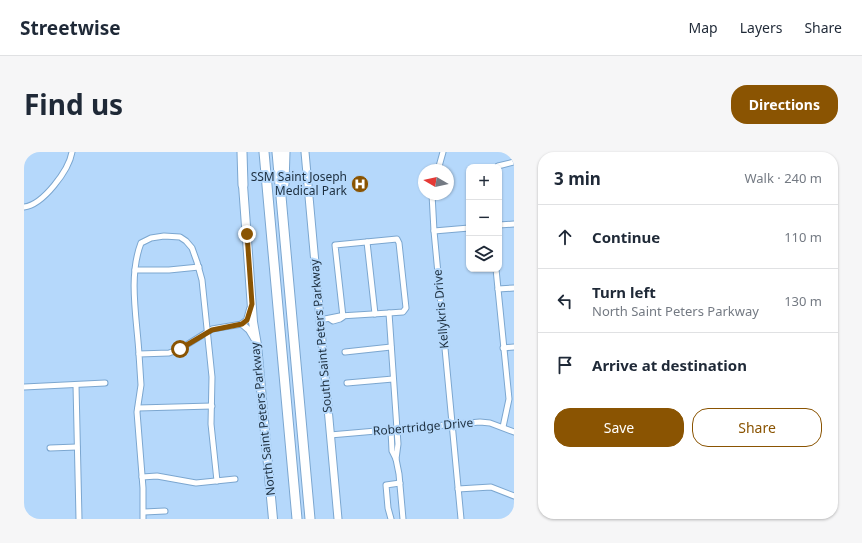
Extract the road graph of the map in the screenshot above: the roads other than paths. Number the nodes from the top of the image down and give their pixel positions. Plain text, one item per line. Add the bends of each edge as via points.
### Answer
1 (72, 152) edge
2 (237, 152) edge
3 (242, 152) edge
4 (264, 152) edge
5 (277, 152) edge
6 (285, 152) edge
7 (305, 152) edge
8 (443, 152) edge
9 (514, 162) edge
10 (440, 164) edge
11 (502, 165) edge
12 (243, 185) junction
13 (432, 200) edge
14 (24, 207) edge
15 (283, 213) junction
16 (514, 224) edge
17 (502, 225) edge
18 (466, 228) edge
19 (434, 231) junction
20 (367, 242) junction
21 (199, 267) junction
22 (135, 270) junction
23 (496, 272) edge
24 (514, 288) edge
25 (498, 289) junction
26 (252, 304) junction
27 (388, 313) junction
28 (374, 314) junction
29 (343, 317) junction
30 (320, 320) junction
31 (242, 324) junction
32 (208, 332) junction
33 (256, 341) junction
34 (514, 347) edge
35 (391, 348) junction
36 (503, 348) junction
37 (345, 352) dead end
38 (139, 354) junction
39 (393, 379) junction
40 (105, 383) dead end
41 (348, 383) dead end
42 (76, 385) junction
43 (24, 387) edge
44 (212, 406) junction
45 (138, 408) junction
46 (452, 425) junction
47 (502, 427) junction
48 (397, 429) junction
49 (391, 430) junction
50 (514, 432) edge
51 (330, 435) junction
52 (77, 447) junction
53 (50, 448) dead end
54 (396, 459) junction
55 (142, 477) junction
56 (235, 479) dead end
57 (217, 481) junction
58 (400, 483) junction
59 (458, 490) junction
60 (308, 492) junction
61 (514, 496) edge
62 (144, 512) junction
63 (165, 512) dead end
64 (79, 519) edge
65 (143, 519) edge
66 (273, 519) edge
67 (297, 519) edge
68 (310, 519) edge
69 (316, 519) edge
70 (338, 519) edge
71 (391, 519) edge
72 (403, 519) edge
73 (461, 519) edge

1 - 14 street via 64,172 43,197 36,203
2 - 12 main road, North Saint Peters Parkway
3 - 12 highway
4 - 67 highway
5 - 15 highway
6 - 15 highway
7 - 30 main road, South Saint Peters Parkway
8 - 10 street
9 - 11 street
12 - 26 main road, North Saint Peters Parkway
13 - 19 street, Kellykris Drive
15 - 60 highway
16 - 17 street
18 - 19 street
19 - 46 street, Kellykris Drive
20 - 27 street via 397,239 398,241 406,308 403,312
20 - 28 street
20 - 29 street via 335,245
21 - 22 street
21 - 22 street via 192,248 186,241 180,237 164,236 141,243
21 - 32 street
22 - 38 street
23 - 25 street
24 - 25 street
25 - 36 street
26 - 31 street via 247,320
26 - 33 main road, North Saint Peters Parkway
27 - 28 street
27 - 35 street
28 - 29 street
29 - 30 street
30 - 51 main road, South Saint Peters Parkway
31 - 32 street via 224,326
31 - 33 street
32 - 38 street via 169,353
32 - 44 street
33 - 66 main road, North Saint Peters Parkway
34 - 36 street
35 - 37 street
35 - 39 street
36 - 47 street via 509,404
38 - 45 street
39 - 41 street
39 - 48 street
40 - 42 street
42 - 43 street
42 - 52 street
44 - 45 street
44 - 57 street via 211,424
45 - 55 street
46 - 47 street, Robertridge Drive via 480,422
46 - 48 street, Robertridge Drive
46 - 59 street, Kellykris Drive
47 - 50 street, Robertridge Drive
48 - 49 street, Robertridge Drive
48 - 54 street via 399,451
49 - 51 street, Robertridge Drive
49 - 54 street via 392,452
51 - 70 main road, South Saint Peters Parkway
52 - 53 street
52 - 64 street
54 - 58 street
55 - 57 street via 157,476 196,483
55 - 62 street
56 - 57 street
58 - 71 street via 386,485
58 - 72 street
59 - 61 street via 491,487
59 - 73 street, Kellykris Drive
60 - 68 highway
60 - 69 highway
62 - 63 street
62 - 65 street

